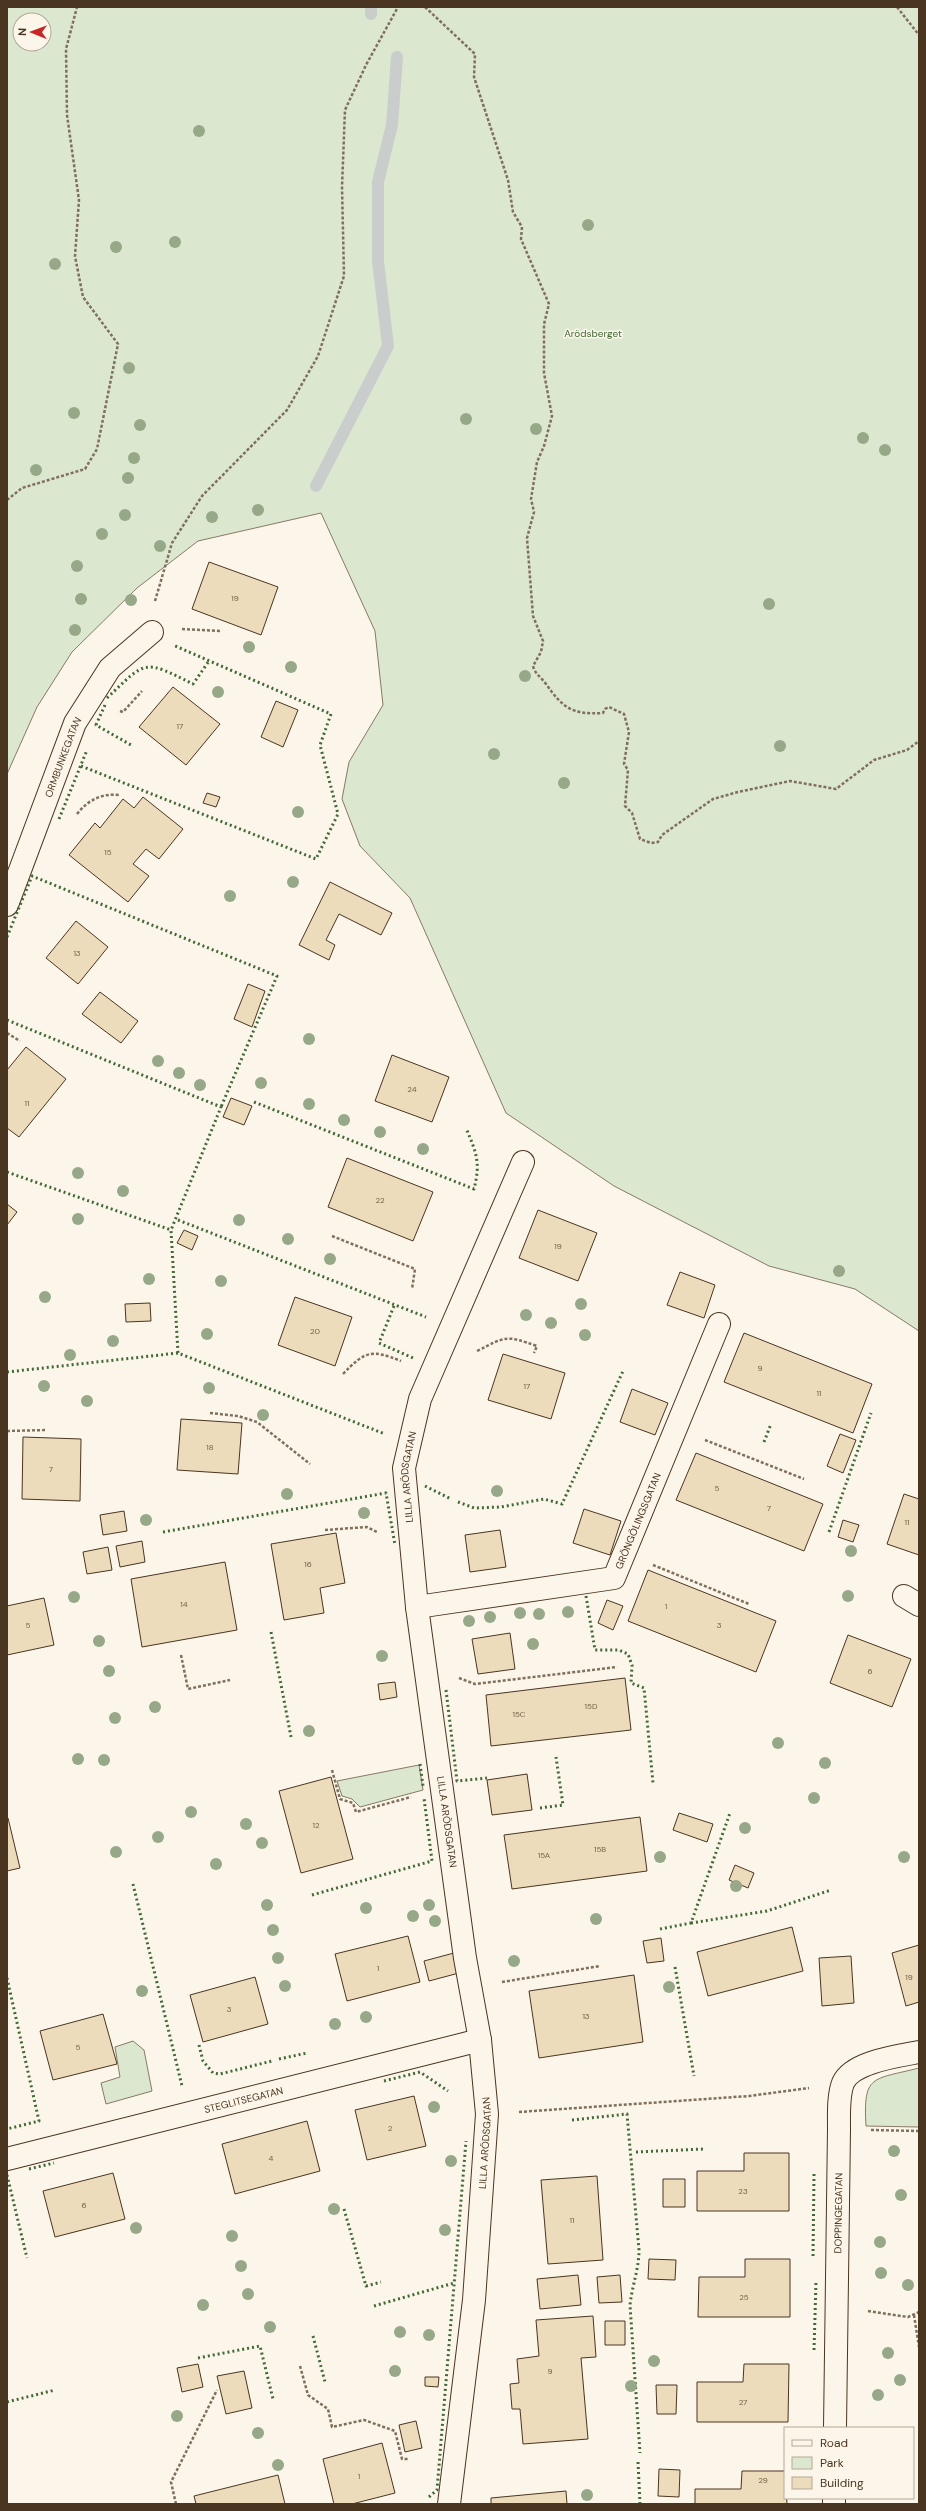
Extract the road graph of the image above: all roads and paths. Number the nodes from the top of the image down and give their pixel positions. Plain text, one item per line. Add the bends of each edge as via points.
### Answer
1 (77, 7) edge
2 (398, 7) edge
3 (425, 7) edge
4 (897, 7) edge
5 (919, 35) edge
6 (7, 500) edge
7 (222, 631) dead end
8 (152, 632) junction
9 (919, 741) edge
10 (7, 905) edge
11 (7, 1033) edge
12 (20, 1041) dead end
13 (523, 1162) dead end
14 (332, 1236) dead end
15 (412, 1289) dead end
16 (719, 1324) dead end
17 (441, 1349) junction
18 (534, 1353) dead end
19 (343, 1374) dead end
20 (431, 1374) junction
21 (210, 1413) dead end
22 (676, 1429) junction
23 (47, 1430) dead end
24 (7, 1431) edge
25 (310, 1464) dead end
26 (804, 1479) dead end
27 (325, 1530) dead end
28 (381, 1538) dead end
29 (625, 1553) junction
30 (749, 1604) dead end
31 (417, 1607) junction
32 (181, 1654) dead end
33 (425, 1667) junction
34 (617, 1667) dead end
35 (230, 1680) dead end
36 (332, 1770) dead end
37 (442, 1789) junction
38 (600, 1966) dead end
39 (471, 1988) junction
40 (480, 2040) junction
41 (919, 2052) edge
42 (843, 2084) junction
43 (487, 2114) junction
44 (838, 2130) junction
45 (919, 2131) edge
46 (7, 2159) edge
47 (837, 2307) junction
48 (919, 2312) edge
49 (914, 2315) junction
50 (919, 2347) edge
51 (300, 2366) dead end
52 (217, 2390) dead end
53 (835, 2427) edge
54 (408, 2459) dead end
55 (176, 2504) edge
56 (449, 2504) edge

1 - 6 path via 66,49 67,115 79,200 74,256 83,297 118,344 97,449 84,469 22,488
2 - 8 path via 366,65 346,110 342,187 344,276 318,356 287,410 202,496 172,543 155,598
3 - 9 path via 475,54 474,77 508,180 513,212 522,227 521,239 549,304 544,324 544,373 552,416 544,446 536,462 531,499 534,512 527,538 533,616 543,641 541,652 533,666 534,672 545,683 553,697 575,712 603,713 609,707 624,714 629,732 624,764 628,770 625,806 632,813 640,839 651,843 658,842 662,835 713,799 738,792 790,781 836,789 874,760 907,750
4 - 5 path
7 - 8 path via 188,629
8 - 10 street, ORMBUNKEGATAN via 110,668 75,723
11 - 12 path
13 - 17 street, LILLA ARÖDSGATAN
14 - 15 path via 415,1268
16 - 22 street, GRÖNGÖLINGSGATAN
17 - 18 path via 461,1357 501,1339 512,1337 537,1346
17 - 20 street, LILLA ARÖDSGATAN
19 - 20 path via 359,1357 371,1353 382,1354
20 - 31 street, LILLA ARÖDSGATAN via 420,1399 404,1468
21 - 25 path via 257,1422
22 - 26 path
22 - 29 street, GRÖNGÖLINGSGATAN
23 - 24 path
27 - 28 path via 367,1527 378,1533
29 - 30 path
29 - 31 street, GRÖNGÖLINGSGATAN via 614,1578
31 - 33 street, LILLA ARÖDSGATAN
32 - 35 path via 188,1689
33 - 34 path via 475,1684
33 - 37 street, LILLA ARÖDSGATAN
36 - 37 path via 340,1799 353,1803 356,1812
37 - 39 street, LILLA ARÖDSGATAN
38 - 39 path
39 - 40 street, LILLA ARÖDSGATAN
40 - 43 street, LILLA ARÖDSGATAN
40 - 46 street, STEGLITSEGATAN
41 - 42 street via 862,2067 849,2073
42 - 43 path via 749,2096
42 - 44 street, DOPPINGEGATAN
43 - 56 street, LILLA ARÖDSGATAN via 474,2300
44 - 45 path
44 - 47 street, DOPPINGEGATAN
47 - 49 path via 908,2317
47 - 53 street, DOPPINGEGATAN
48 - 49 path
49 - 50 path
51 - 54 path via 308,2395 328,2409 332,2427 364,2420 395,2431 402,2459
52 - 55 path via 171,2482

